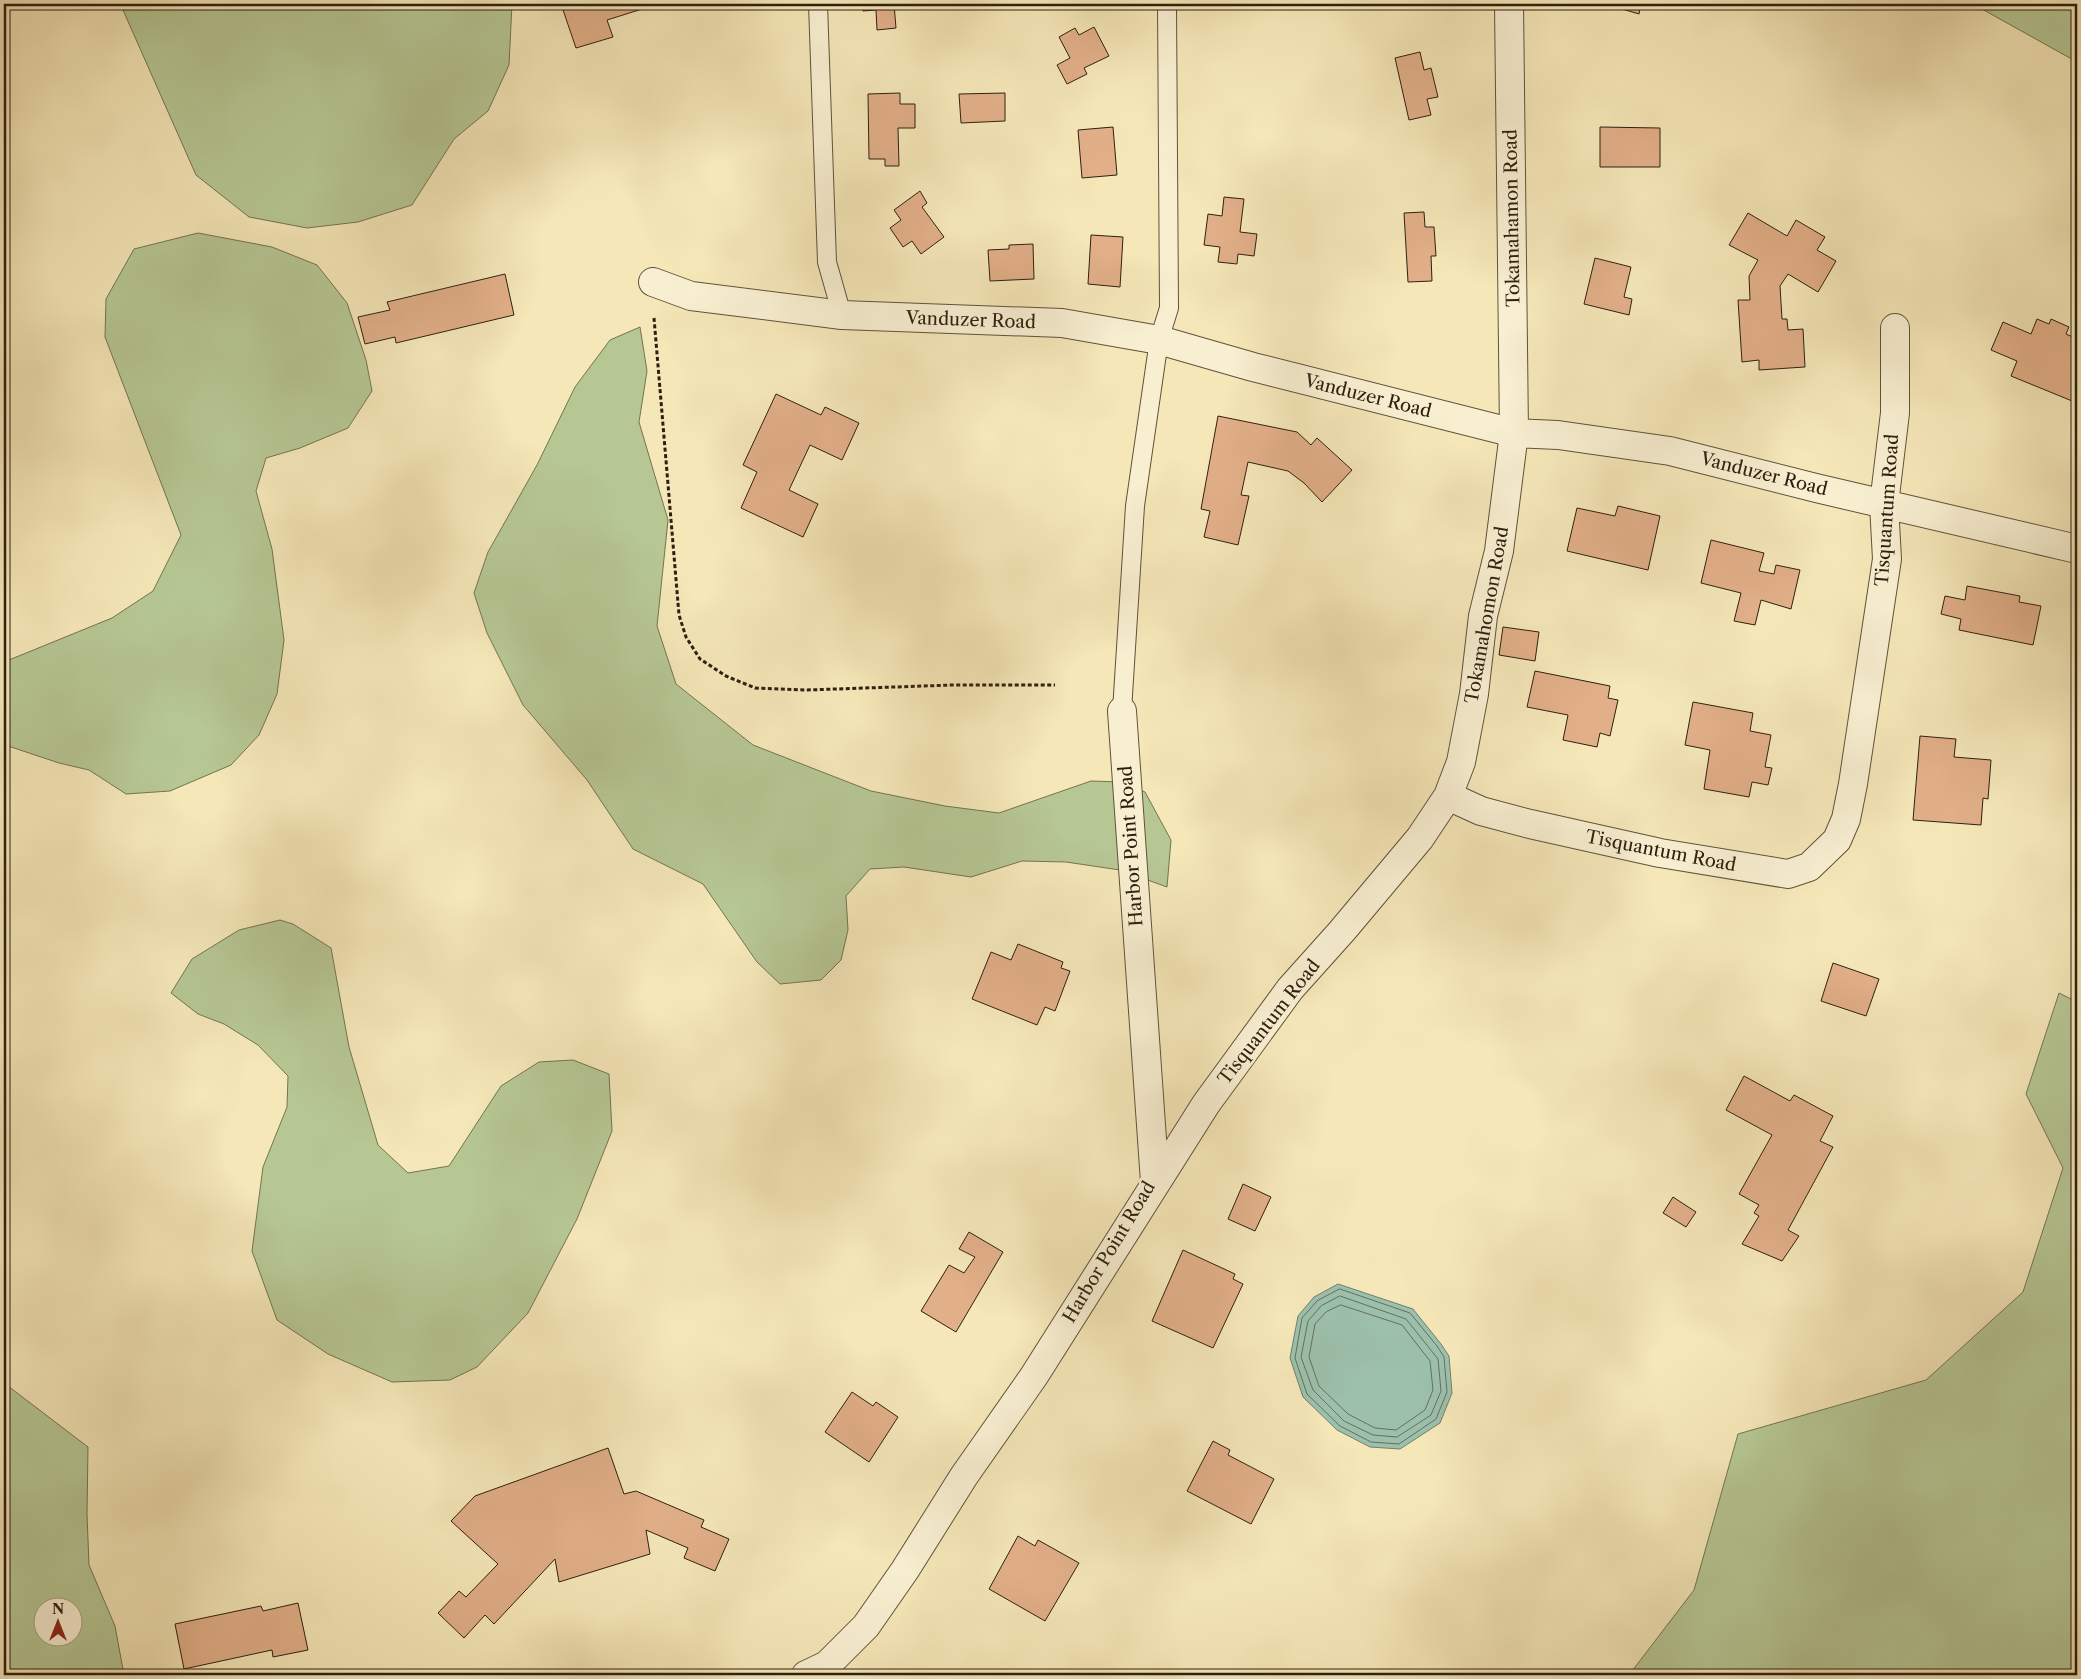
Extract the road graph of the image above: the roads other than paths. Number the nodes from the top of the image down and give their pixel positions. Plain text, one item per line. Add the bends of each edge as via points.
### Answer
1 (818, 4) edge
2 (1168, 4) edge
3 (1509, 4) edge
4 (653, 282) road end
5 (842, 315) junction
6 (1895, 328) dead end
7 (1160, 340) junction
8 (1514, 433) junction
9 (1884, 504) junction
10 (2077, 549) edge
11 (1122, 711) joint
12 (1448, 796) junction
13 (1155, 1182) junction
14 (806, 1675) edge

1 - 5 lane via 826,262
2 - 7 lane via 1169,308
3 - 8 street, Tokamahamon Road
4 - 5 street, Vanduzer Road via 691,296
5 - 7 street, Vanduzer Road via 1062,323
6 - 9 street, Tisquantum Road via 1895,413
7 - 8 street, Vanduzer Road
7 - 11 lane via 1135,506
8 - 9 street, Vanduzer Road via 1558,435 1670,451
8 - 12 street, Tokamahomon Road via 1499,551 1483,616 1462,762
9 - 10 street, Vanduzer Road
9 - 12 street, Tisquantum Road via 1886,559 1852,793 1837,840 1809,866 1788,874 1660,853 1481,811
11 - 13 street, Harbor Point Road
12 - 13 street, Tisquantum Road via 1420,838 1290,989 1206,1104
13 - 14 street, Harbor Point Road via 1034,1376 866,1626 826,1665

